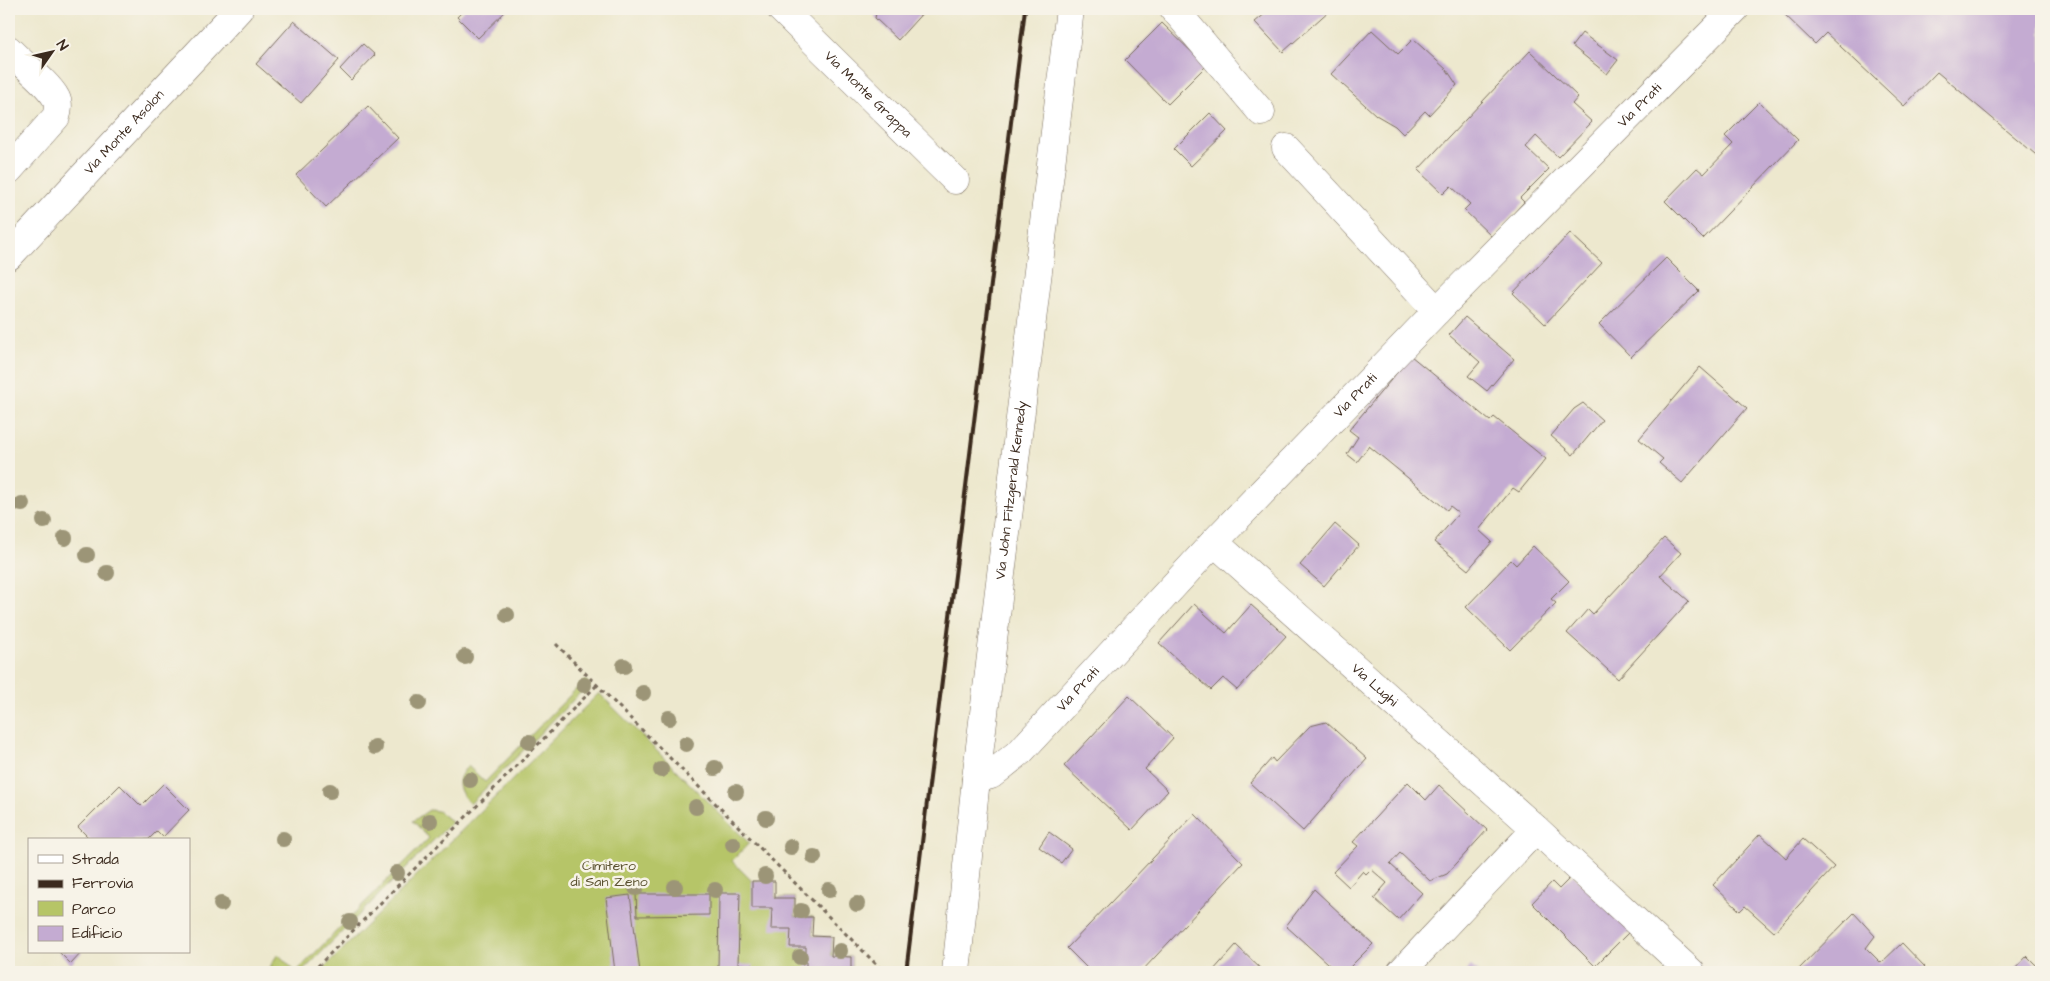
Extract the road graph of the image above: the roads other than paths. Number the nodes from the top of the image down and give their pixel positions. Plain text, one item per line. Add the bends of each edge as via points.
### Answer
1 (239, 9) edge
2 (781, 9) edge
3 (1070, 9) edge
4 (1174, 9) edge
5 (1735, 9) edge
6 (9, 50) edge
7 (1260, 112) dead end
8 (1286, 148) dead end
9 (11, 161) edge
10 (955, 180) dead end
11 (9, 256) edge
12 (1437, 311) junction
13 (1214, 542) junction
14 (976, 779) junction
15 (1536, 829) junction
16 (956, 972) edge
17 (1401, 972) edge
18 (1691, 972) edge

1 - 11 street, Via Monte Asolon
2 - 10 street, Via Monte Grappa
3 - 14 street, Via John Fitzgerald Kennedy
4 - 7 street
5 - 12 street, Via Prati
6 - 9 street via 50,90 57,99 58,110 56,117
8 - 12 street
12 - 13 street, Via Prati
13 - 14 street, Via Prati via 1021,751 991,775
13 - 15 street, Via Lughi
14 - 16 street, Via John Fitzgerald Kennedy
15 - 17 street
15 - 18 street, Via Lughi

